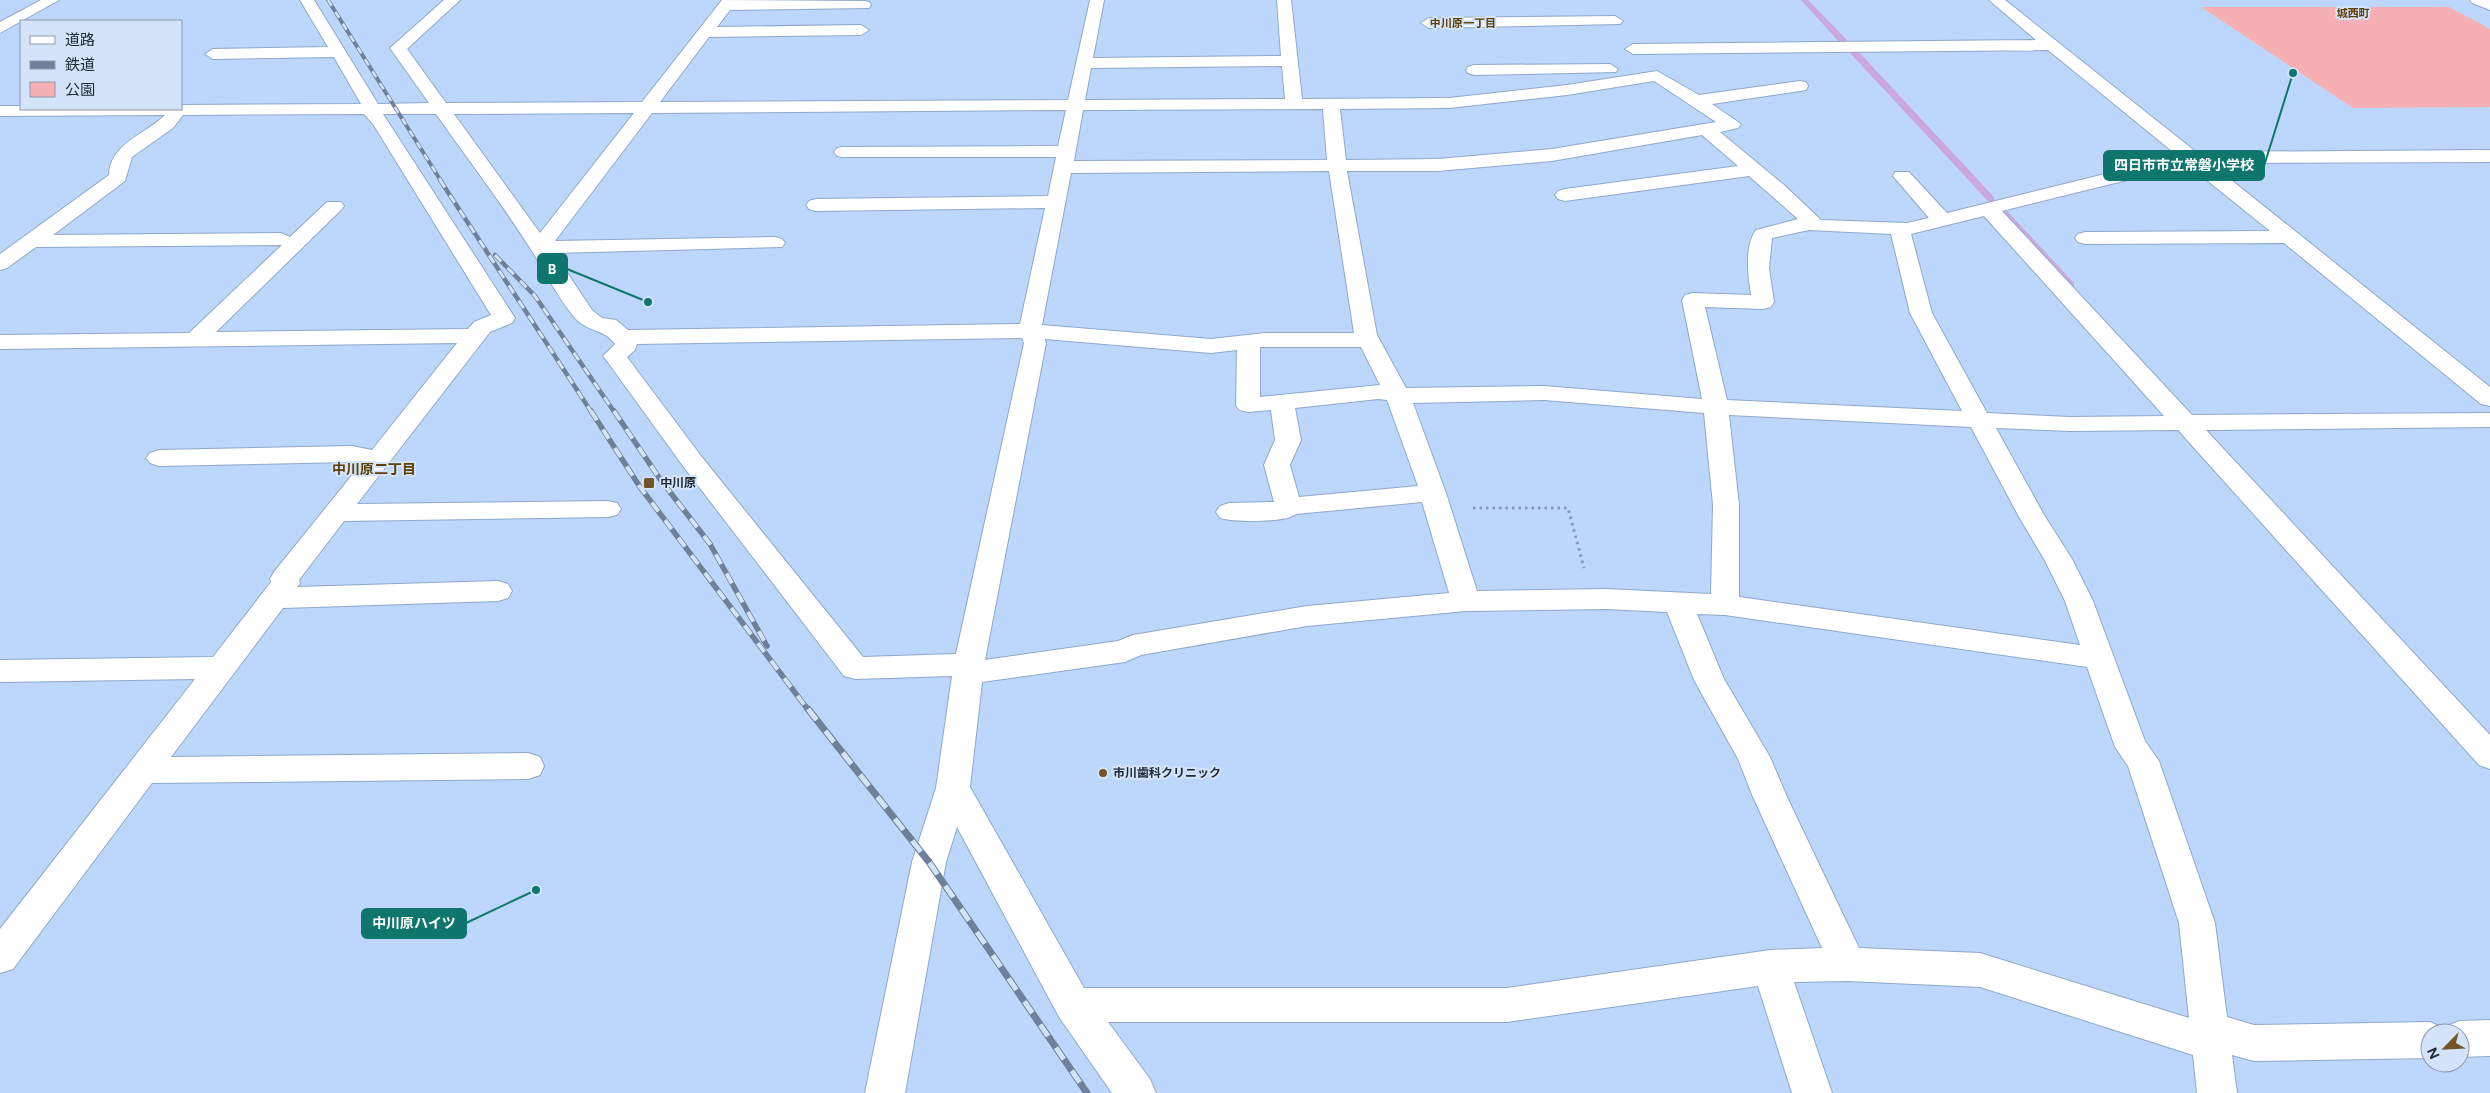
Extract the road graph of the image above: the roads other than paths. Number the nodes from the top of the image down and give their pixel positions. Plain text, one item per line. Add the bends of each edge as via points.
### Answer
1 (52, 0) edge
2 (307, 0) edge
3 (453, 0) edge
4 (1097, 0) edge
5 (1284, 0) edge
6 (1996, 0) edge
7 (2477, 0) edge
8 (728, 3) edge
9 (864, 5) dead end
10 (2490, 6) edge
11 (1607, 7) dead end
12 (1616, 21) junction
13 (1429, 23) dead end
14 (0, 28) edge
15 (861, 30) dead end
16 (704, 33) junction
17 (2053, 45) junction
18 (1633, 49) junction
19 (340, 52) junction
20 (212, 54) dead end
21 (1290, 61) junction
22 (1085, 63) junction
23 (1474, 70) dead end
24 (1648, 73) junction
25 (1800, 86) dead end
26 (1696, 101) junction
27 (1294, 103) junction
28 (1331, 103) junction
29 (1077, 105) junction
30 (440, 107) junction
31 (648, 107) junction
32 (182, 109) edge
33 (369, 109) junction
34 (0, 110) edge
35 (20, 110) edge
36 (178, 110) edge
37 (1706, 129) junction
38 (843, 152) dead end
39 (2490, 156) edge
40 (2193, 158) junction
41 (1066, 159) junction
42 (1337, 166) junction
43 (1753, 170) junction
44 (1902, 176) dead end
45 (1565, 195) dead end
46 (1057, 202) junction
47 (816, 205) dead end
48 (334, 206) dead end
49 (1989, 209) junction
50 (1942, 220) junction
51 (1813, 224) junction
52 (1899, 228) junction
53 (2290, 237) junction
54 (2085, 238) dead end
55 (281, 239) dead end
56 (29, 242) junction
57 (776, 244) dead end
58 (540, 247) junction
59 (0, 264) edge
60 (1030, 331) junction
61 (475, 336) junction
62 (622, 336) junction
63 (196, 340) junction
64 (1369, 340) junction
65 (0, 342) edge
66 (1249, 342) junction
67 (1398, 396) junction
68 (2490, 399) edge
69 (1282, 402) junction
70 (1716, 407) junction
71 (1980, 420) junction
72 (2490, 420) edge
73 (2186, 423) junction
74 (159, 458) dead end
75 (376, 459) junction
76 (1435, 501) junction
77 (1288, 506) junction
78 (608, 509) dead end
79 (1229, 512) dead end
80 (334, 513) junction
81 (498, 591) dead end
82 (274, 598) junction
83 (1466, 601) junction
84 (1678, 602) junction
85 (1726, 605) junction
86 (2098, 658) junction
87 (220, 668) junction
88 (968, 669) junction
89 (0, 671) edge
90 (2490, 756) edge
91 (528, 766) dead end
92 (141, 770) junction
93 (953, 788) junction
94 (0, 956) edge
95 (1848, 964) junction
96 (1770, 967) junction
97 (1073, 1005) junction
98 (2211, 1036) junction
99 (2490, 1038) edge
100 (2470, 1039) edge
101 (2420, 1040) edge
102 (885, 1093) edge
103 (1136, 1093) edge
104 (1812, 1093) edge
105 (2217, 1093) edge

1 - 14 street
2 - 19 street
3 - 30 street via 398,48
4 - 22 street
5 - 21 street
6 - 17 street
7 - 10 street
8 - 9 street
8 - 16 street
11 - 12 street
12 - 13 street
12 - 18 street
15 - 16 street
16 - 31 street
17 - 18 street
17 - 40 street
18 - 24 street
19 - 20 street
19 - 33 street via 370,102
21 - 22 street
21 - 27 street
22 - 29 street
23 - 24 street
24 - 26 street
24 - 28 street via 1567,90 1450,103
25 - 26 street
26 - 37 street via 1732,124
27 - 28 street
27 - 29 street
28 - 42 street
29 - 31 street
29 - 41 street
30 - 31 street
30 - 33 street
30 - 58 street
31 - 58 street
32 - 33 street
33 - 61 street via 380,121 504,318 482,328
34 - 35 street
36 - 56 street via 175,118 120,160 118,177
37 - 42 street via 1505,160
37 - 43 street
38 - 41 street
39 - 40 street
40 - 49 street
40 - 53 street
41 - 42 street
41 - 46 street
42 - 64 street via 1366,338
43 - 45 street
43 - 51 street
44 - 50 street
46 - 47 street
46 - 60 street
48 - 63 street
49 - 50 street
49 - 73 street
50 - 52 street
51 - 52 street
51 - 70 street via 1763,234 1758,280 1763,302 1694,300
52 - 71 street via 1921,314
53 - 54 street
53 - 68 street
55 - 56 street
56 - 59 street
57 - 58 street
58 - 62 street via 584,315 596,325 608,326
60 - 62 street
60 - 66 street via 1211,346
60 - 88 street via 1035,343
61 - 63 street
61 - 75 street
62 - 88 street via 627,345 615,356 692,461 855,668
63 - 65 street
64 - 66 street
64 - 67 street
66 - 69 street via 1248,405
67 - 69 street via 1378,392
67 - 70 street via 1544,393
67 - 76 street
69 - 77 street via 1288,440 1277,465
70 - 71 street
70 - 85 street via 1726,505
71 - 73 street via 2070,424
71 - 86 street via 2079,601
72 - 73 street
73 - 90 street
74 - 75 street via 352,454
75 - 80 street
76 - 77 street
76 - 83 street
77 - 79 street via 1285,510
78 - 80 street
80 - 82 street via 284,579 286,583
81 - 82 street
82 - 87 street
83 - 84 street
83 - 88 street via 1308,616 1133,646 1125,651
84 - 85 street
84 - 95 street via 1709,680 1754,757
85 - 86 street
86 - 98 street via 2131,747 2143,761 2197,923
87 - 89 street
87 - 92 street
88 - 93 street
91 - 92 street
92 - 94 street
93 - 97 street
93 - 102 street via 929,862
95 - 96 street
95 - 98 street via 1980,970
96 - 97 street via 1507,1006
96 - 104 street
97 - 103 street
98 - 101 street via 2254,1043
98 - 105 street
99 - 100 street

